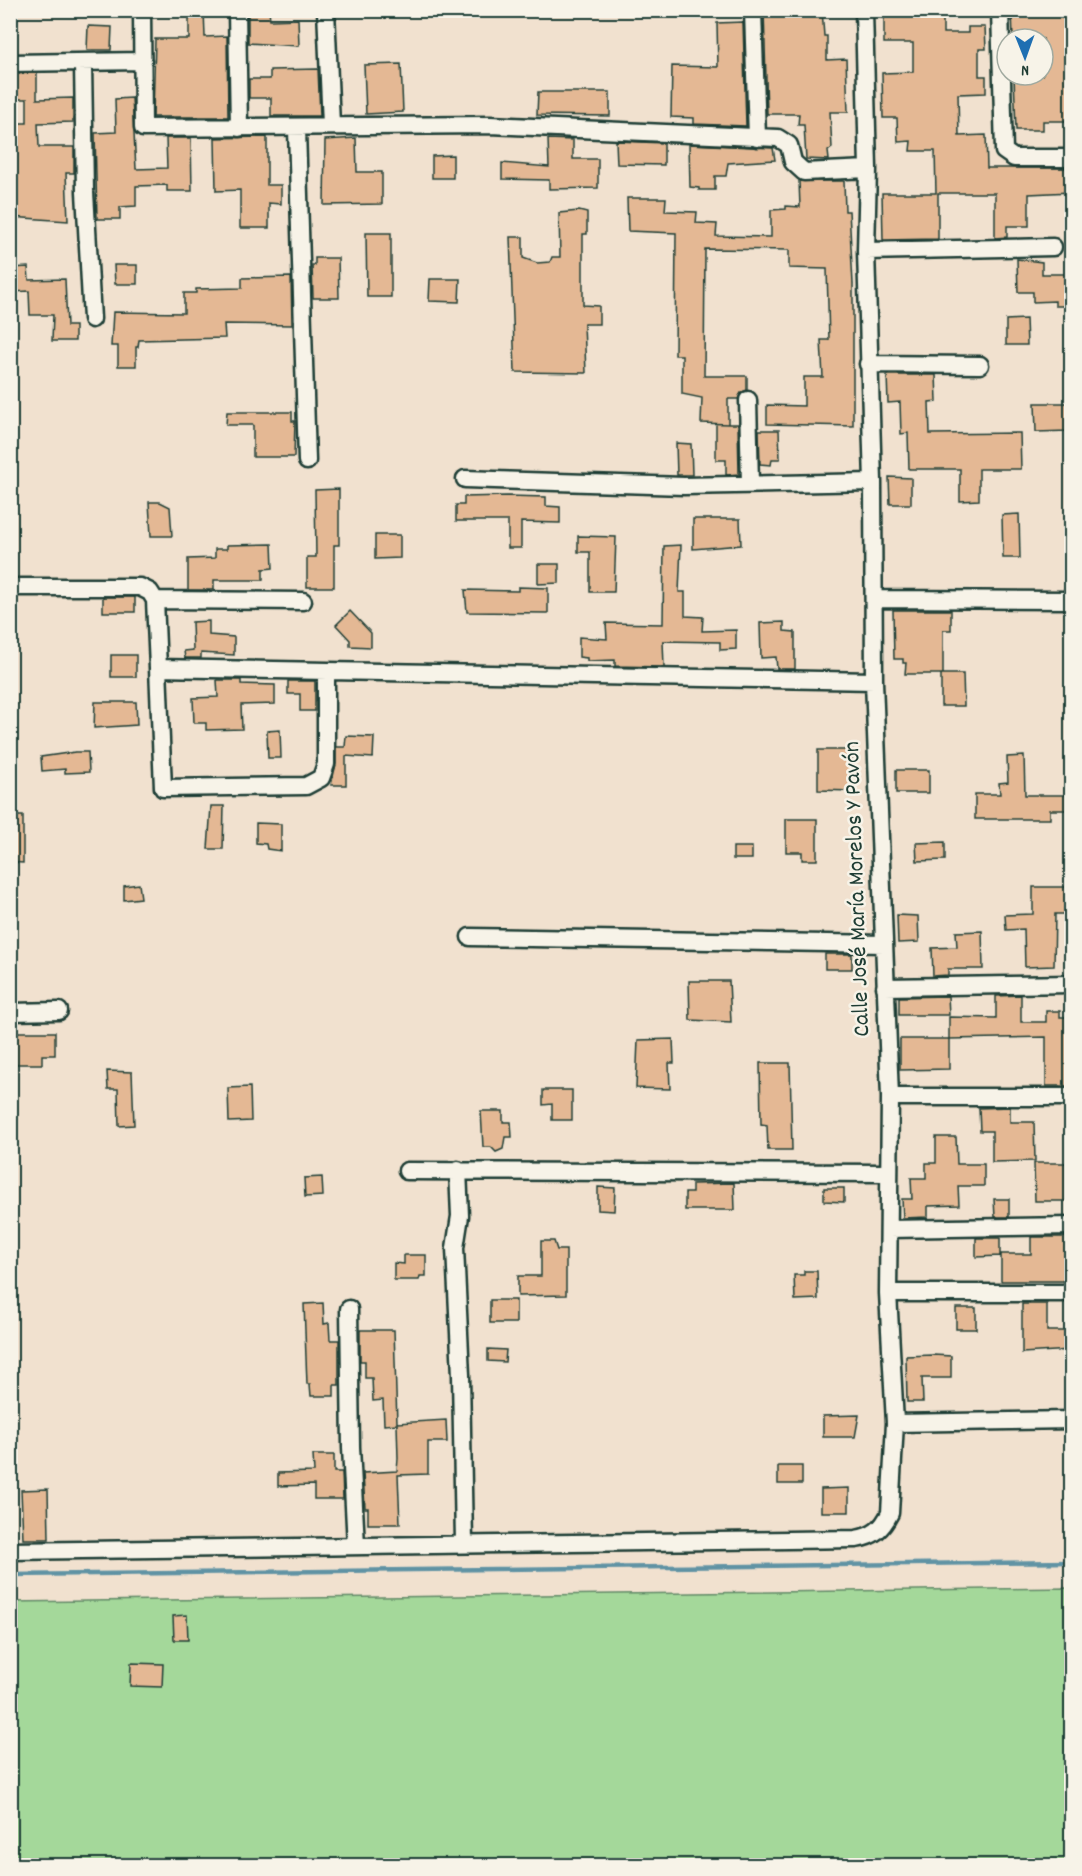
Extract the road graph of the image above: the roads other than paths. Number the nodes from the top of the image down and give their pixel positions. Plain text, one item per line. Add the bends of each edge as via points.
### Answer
1 (142, 10) edge
2 (237, 10) edge
3 (326, 10) edge
4 (753, 10) edge
5 (864, 10) edge
6 (1000, 10) edge
7 (143, 61) junction
8 (10, 63) edge
9 (83, 63) junction
10 (331, 125) junction
11 (239, 128) junction
12 (297, 129) junction
13 (757, 138) junction
14 (1071, 158) edge
15 (868, 169) junction
16 (1053, 247) dead end
17 (866, 251) junction
18 (92, 319) dead end
19 (868, 364) junction
20 (980, 365) dead end
21 (748, 400) dead end
22 (308, 461) dead end
23 (465, 480) dead end
24 (873, 482) junction
25 (750, 484) junction
26 (10, 587) edge
27 (874, 599) junction
28 (155, 600) junction
29 (1071, 600) edge
30 (303, 601) dead end
31 (158, 668) junction
32 (326, 671) junction
33 (874, 681) junction
34 (470, 937) dead end
35 (884, 944) junction
36 (1071, 984) edge
37 (885, 987) junction
38 (58, 1011) dead end
39 (10, 1012) edge
40 (890, 1097) junction
41 (1071, 1097) edge
42 (458, 1170) junction
43 (407, 1171) dead end
44 (888, 1173) junction
45 (1071, 1226) edge
46 (889, 1229) junction
47 (888, 1293) junction
48 (1071, 1293) edge
49 (349, 1309) dead end
50 (1071, 1420) edge
51 (895, 1423) junction
52 (464, 1543) junction
53 (356, 1546) junction
54 (10, 1551) edge

1 - 7 street
2 - 11 street
3 - 10 street
4 - 13 street
5 - 15 street, Calle José María Morelos Y Pavón
6 - 14 street via 1002,147 1008,156
7 - 9 street
7 - 11 street via 143,128
8 - 9 street
9 - 18 street
10 - 12 street
10 - 13 street via 490,125
11 - 12 street
12 - 22 street
13 - 15 street via 778,138 789,144 793,162 804,172
15 - 17 street, Calle José María Morelos Y Pavón
16 - 17 street
17 - 19 street, Calle José María Morelos Y Pavón
19 - 20 street
19 - 24 street, Calle José María Morelos Y Pavón
21 - 25 street
23 - 25 street
24 - 25 street
24 - 27 street, Calle José María Morelos Y Pavón
26 - 28 street via 140,587
27 - 29 street
27 - 33 street, Calle José María Morelos Y Pavón
28 - 30 street
28 - 31 street
31 - 32 street
31 - 32 street via 163,788 306,786 321,778 326,764
32 - 33 street
33 - 35 street, Calle José María Morelos Y Pavón
34 - 35 street
35 - 37 street, Calle José María Morelos Y Pavón
36 - 37 street
37 - 40 street, Calle José María Morelos Y Pavón
38 - 39 street
40 - 41 street
40 - 44 street, Calle José María Morelos Y Pavón
42 - 43 street
42 - 44 street
42 - 52 street via 460,1216 455,1248
44 - 46 street, Calle José María Morelos Y Pavón
45 - 46 street
46 - 47 street, Calle José María Morelos Y Pavón
47 - 48 street
47 - 51 street, Calle José María Morelos Y Pavón
49 - 53 street
50 - 51 street
51 - 52 street, Calle José María Morelos Y Pavón via 890,1513 875,1534 856,1539
52 - 53 street
53 - 54 street

